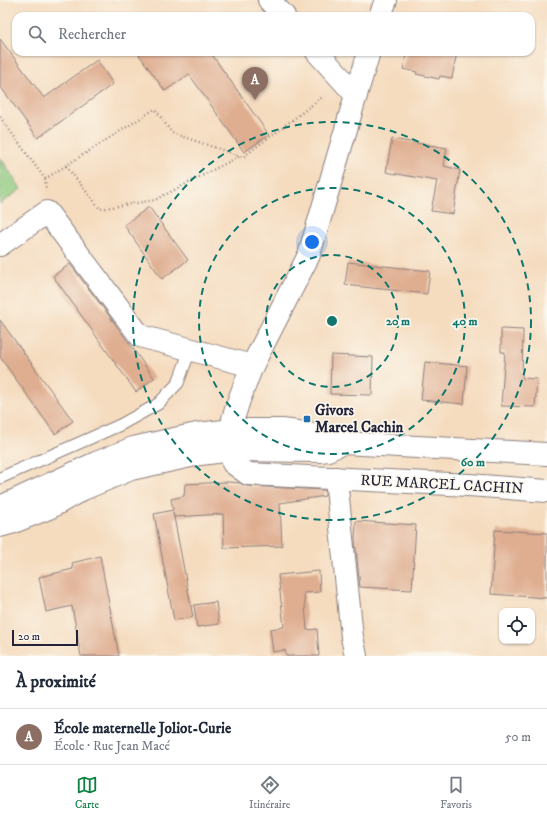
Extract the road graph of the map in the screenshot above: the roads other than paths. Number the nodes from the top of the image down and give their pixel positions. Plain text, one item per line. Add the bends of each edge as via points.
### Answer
1 (269, 0) edge
2 (386, 0) edge
3 (280, 12) edge
4 (382, 12) edge
5 (321, 56) edge
6 (368, 56) edge
7 (356, 95) junction
8 (0, 245) edge
9 (190, 350) junction
10 (252, 366) junction
11 (233, 440) junction
12 (547, 454) edge
13 (0, 478) edge
14 (336, 478) junction
15 (547, 491) edge
16 (0, 506) edge
17 (0, 526) edge
18 (356, 656) edge

1 - 3 street
2 - 4 street
5 - 7 street
6 - 7 street
7 - 10 street via 309,255
8 - 9 street via 47,212 140,336
9 - 10 street
9 - 13 lane via 178,383 158,404 120,425
10 - 11 street via 233,419
11 - 12 street via 320,451 343,443
11 - 14 street, RUE MARCEL CACHIN via 234,463 248,474
11 - 16 street via 197,434 133,448
11 - 17 street via 200,454 131,469 83,489 51,507
14 - 15 street, RUE MARCEL CACHIN
14 - 18 street

